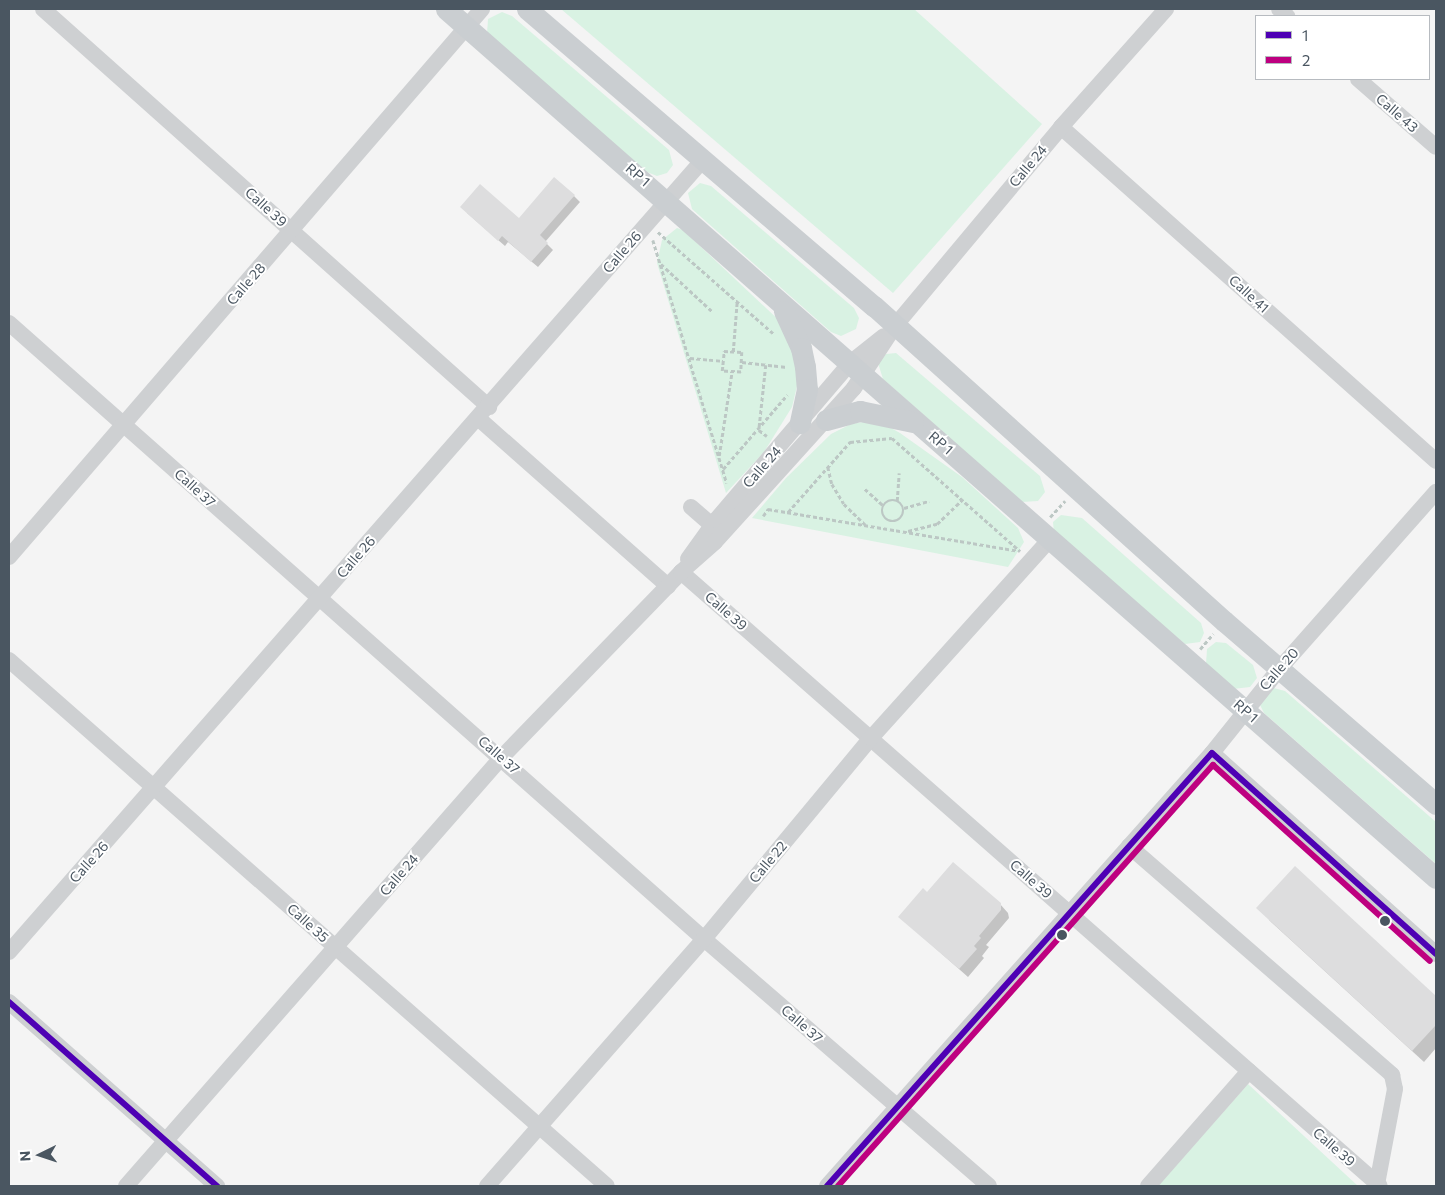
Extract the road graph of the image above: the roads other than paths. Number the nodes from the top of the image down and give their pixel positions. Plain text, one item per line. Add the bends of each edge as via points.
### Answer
1 (43, 9) edge
2 (446, 9) edge
3 (482, 9) edge
4 (527, 9) edge
5 (1166, 9) edge
6 (467, 27) junction
7 (1359, 80) edge
8 (1061, 127) junction
9 (1436, 147) edge
10 (702, 160) junction
11 (667, 200) junction
12 (292, 231) junction
13 (774, 297) junction
14 (9, 323) edge
15 (894, 327) junction
16 (857, 369) junction
17 (483, 413) junction
18 (826, 420) junction
19 (800, 424) junction
20 (920, 424) junction
21 (124, 425) junction
22 (1436, 461) edge
23 (1436, 492) edge
24 (692, 507) dead end
25 (712, 525) junction
26 (1044, 534) junction
27 (9, 557) edge
28 (681, 572) junction
29 (668, 586) junction
30 (320, 599) junction
31 (9, 660) edge
32 (1281, 668) junction
33 (1245, 710) junction
34 (871, 738) junction
35 (1212, 753) junction
36 (502, 758) junction
37 (155, 787) junction
38 (1436, 804) edge
39 (1129, 846) junction
40 (1436, 878) edge
41 (1069, 912) junction
42 (704, 939) junction
43 (336, 947) junction
44 (9, 952) edge
45 (1436, 954) edge
46 (9, 1002) edge
47 (1249, 1071) junction
48 (898, 1107) junction
49 (540, 1127) junction
50 (166, 1141) junction
51 (1378, 1185) edge
52 (126, 1186) edge
53 (216, 1186) edge
54 (487, 1186) edge
55 (607, 1186) edge
56 (827, 1186) edge
57 (989, 1186) edge
58 (1148, 1186) edge

1 - 12 street, Calle 39
2 - 6 main road, RP 1
3 - 6 street, Calle 28
4 - 10 main road
5 - 8 street, Calle 24
6 - 11 main road, RP 1
6 - 12 street, Calle 28
7 - 9 street, Calle 43
8 - 15 street, Calle 24
8 - 22 street, Calle 41
10 - 11 street, Calle 26
10 - 15 main road
11 - 13 main road, RP 1
11 - 17 street, Calle 26
12 - 17 street, Calle 39
12 - 21 street, Calle 28
13 - 16 main road, RP 1
13 - 19 main road via 801,348 808,390
14 - 21 street, Calle 37
15 - 16 street, Calle 24
15 - 32 main road
16 - 18 street, Calle 24
16 - 19 street, Calle 24
16 - 20 main road, RP 1
17 - 29 street, Calle 39
17 - 30 street, Calle 26
18 - 20 main road via 845,413 872,412
18 - 28 street, Calle 24 via 715,542
19 - 25 street, Calle 24
20 - 26 main road, RP 1
21 - 27 street, Calle 28
21 - 30 street, Calle 37
23 - 32 street, Calle 20
24 - 25 street
25 - 28 street, Calle 24
26 - 33 main road, RP 1
26 - 34 street, Calle 22
28 - 29 street, Calle 24
28 - 34 street, Calle 39
29 - 36 street, Calle 24
30 - 36 street, Calle 37
30 - 37 street, Calle 26
31 - 37 street, Calle 35
32 - 33 street, Calle 20
32 - 38 main road
33 - 35 street, Calle 20
33 - 40 main road, RP 1
34 - 41 street, Calle 39
34 - 42 street, Calle 22
35 - 39 street, Calle 20
35 - 45 street
36 - 42 street, Calle 37
36 - 43 street, Calle 24
37 - 43 street, Calle 35
37 - 44 street, Calle 26
39 - 41 street, Calle 20
39 - 51 street via 1392,1075 1395,1089
41 - 47 street, Calle 39
41 - 48 street, Calle 20
42 - 48 street, Calle 37
42 - 49 street, Calle 22
43 - 49 street, Calle 35
43 - 50 street, Calle 24
46 - 50 street
47 - 51 street, Calle 39
47 - 58 street
48 - 56 street, Calle 20
48 - 57 street, Calle 37
49 - 54 street, Calle 22
49 - 55 street, Calle 35
50 - 52 street, Calle 24
50 - 53 street

